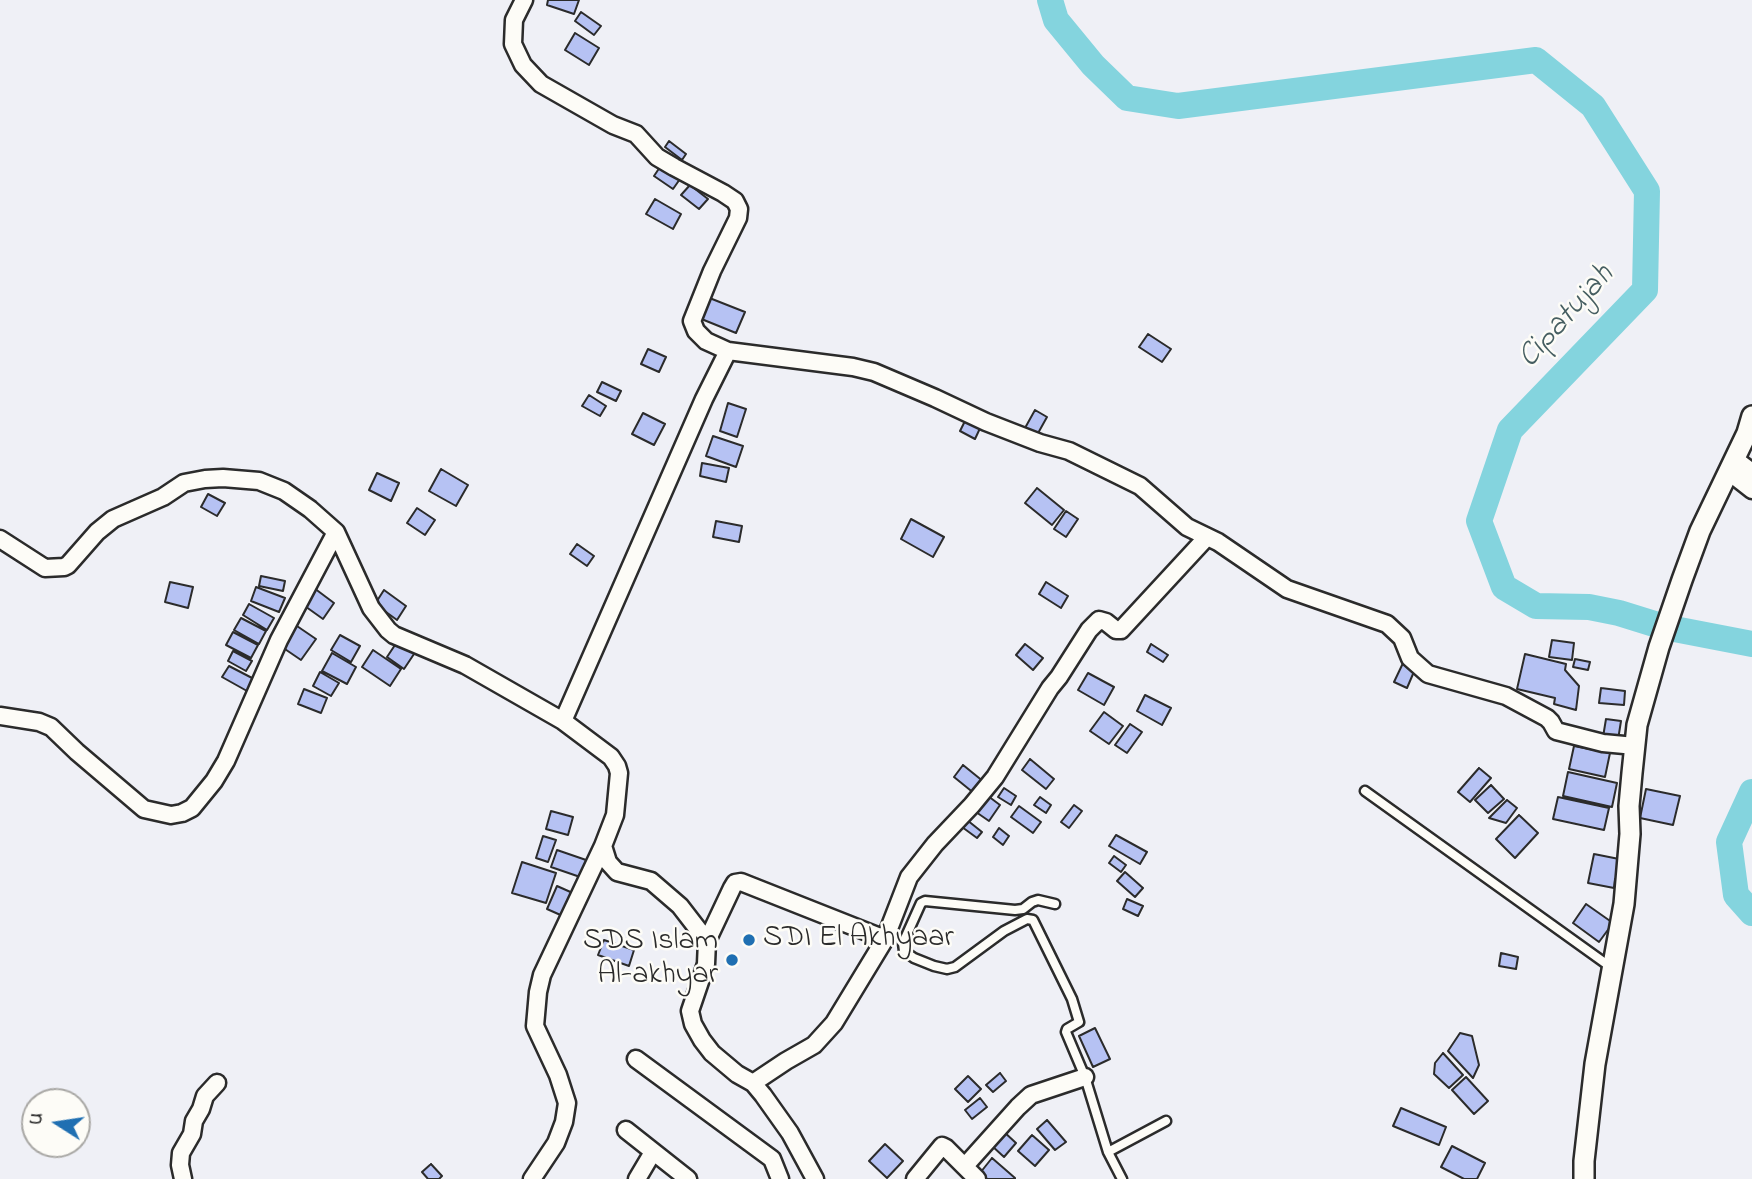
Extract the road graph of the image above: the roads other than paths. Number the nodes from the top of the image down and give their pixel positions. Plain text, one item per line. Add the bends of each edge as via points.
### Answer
1 (524, 0) edge
2 (728, 351) junction
3 (1752, 416) edge
4 (1732, 466) junction
5 (1752, 472) edge
6 (1752, 489) edge
7 (336, 532) junction
8 (1207, 537) junction
9 (0, 539) edge
10 (0, 716) edge
11 (563, 721) junction
12 (1635, 746) junction
13 (1365, 791) dead end
14 (603, 846) junction
15 (1055, 904) dead end
16 (885, 939) junction
17 (707, 941) junction
18 (1612, 968) junction
19 (636, 1059) dead end
20 (1085, 1077) junction
21 (217, 1083) dead end
22 (754, 1083) junction
23 (1166, 1121) dead end
24 (625, 1130) dead end
25 (653, 1152) junction
26 (1108, 1152) junction
27 (965, 1166) junction
28 (183, 1179) edge
29 (532, 1179) edge
30 (637, 1179) edge
31 (688, 1179) edge
32 (780, 1179) edge
33 (815, 1179) edge
34 (915, 1179) edge
35 (977, 1179) edge
36 (1122, 1179) edge
37 (1584, 1179) edge

1 - 2 street via 514,20 513,44 523,65 541,84 636,134 664,162 735,201 738,218 692,321 706,341
2 - 8 street via 853,367 900,382 986,422 1069,451 1140,486 1187,527
2 - 11 street
3 - 4 street
4 - 5 street
4 - 6 street
4 - 12 street via 1682,580 1637,725
7 - 9 street via 272,485 223,478 184,483 113,519 64,567 45,568
7 - 10 street via 279,640 226,761 192,808 170,815 144,808 51,727
7 - 11 street via 371,608 394,635 465,665
8 - 12 street via 1287,589 1387,624 1402,638 1410,658 1428,674 1506,696 1547,718 1556,731
8 - 16 street via 1121,630 1099,621 1089,630 995,777 909,877
11 - 14 street via 617,766 615,815
12 - 18 street via 1627,878
13 - 18 lane
14 - 17 street via 617,872 651,881 680,906
14 - 29 street via 538,992 535,1026 567,1103 556,1143
15 - 20 lane via 1038,900 1015,910 925,901 903,943 904,951 947,969 1004,931 1033,920 1072,999 1079,1021 1066,1032
16 - 17 street via 735,883
16 - 22 street via 834,1023 814,1045
17 - 22 street via 706,964 690,1011 693,1024 712,1053
18 - 37 street via 1595,1064
19 - 32 street via 772,1159
20 - 26 lane
20 - 27 street via 1031,1095
21 - 28 street via 205,1096 181,1153
22 - 33 street via 790,1133
23 - 26 lane
24 - 25 street
25 - 30 street
25 - 31 street
26 - 36 lane
27 - 34 street via 942,1146
27 - 35 street

